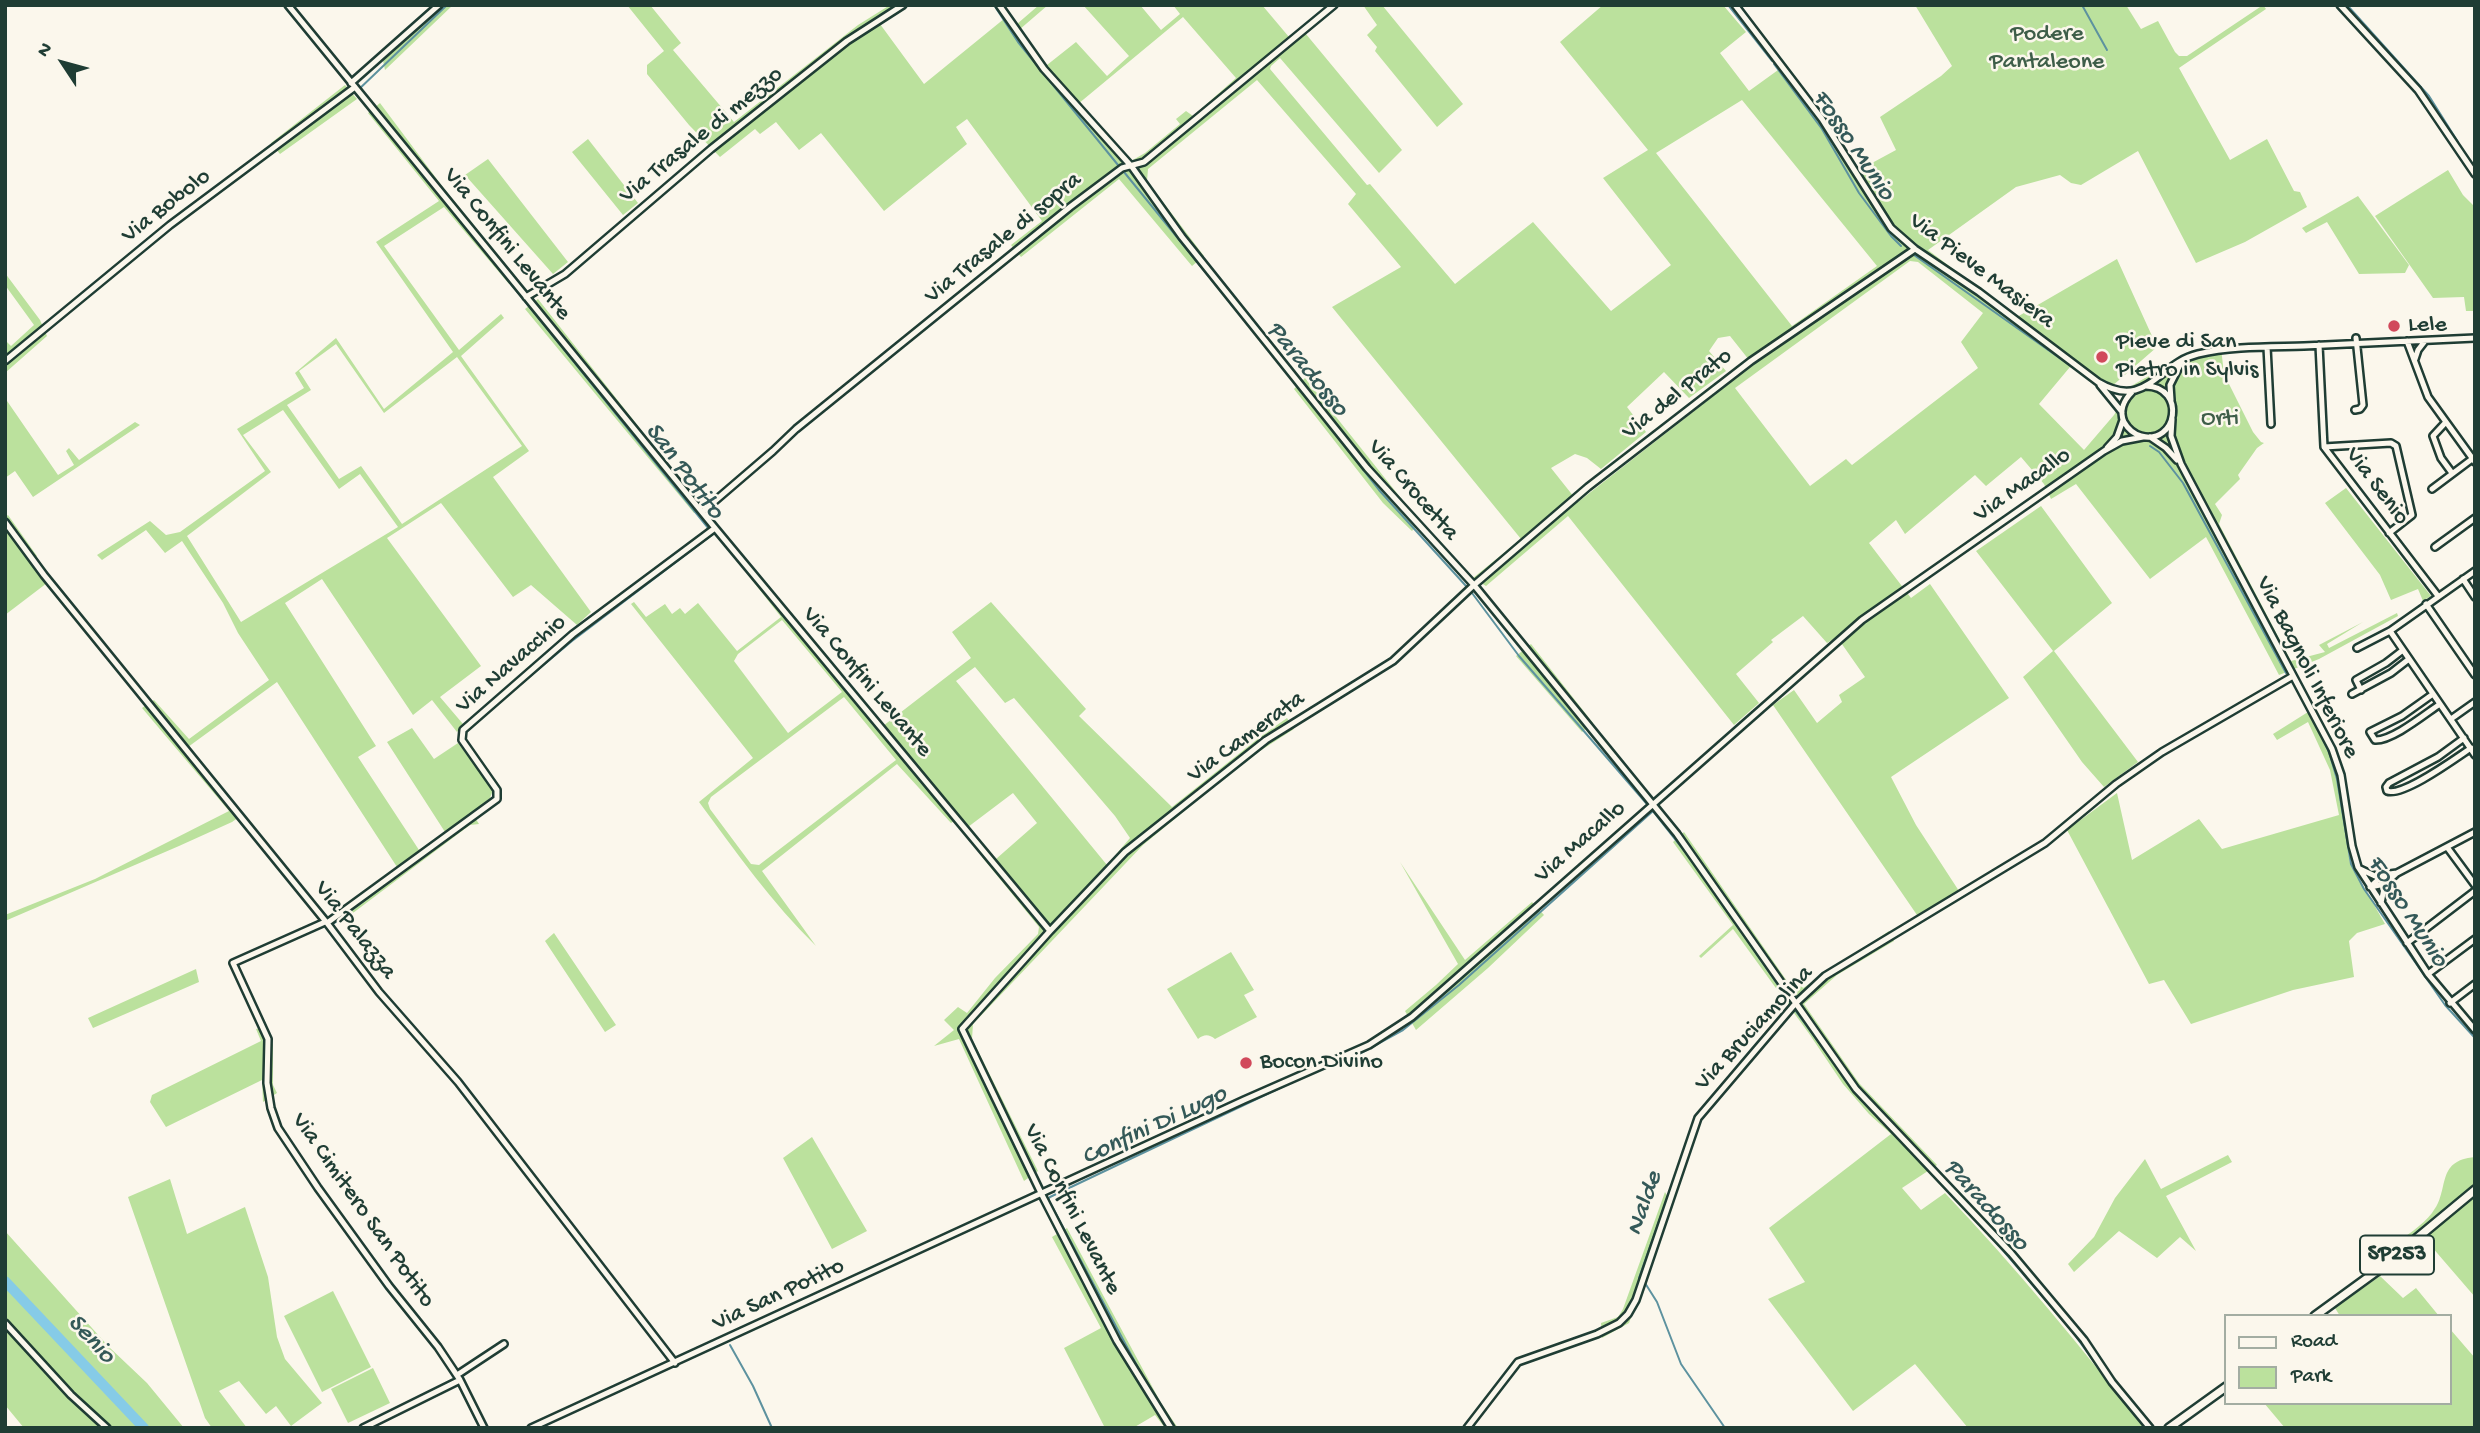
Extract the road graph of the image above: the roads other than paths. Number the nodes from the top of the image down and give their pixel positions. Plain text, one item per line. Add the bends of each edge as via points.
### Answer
1 (288, 5) edge
2 (439, 5) edge
3 (903, 5) edge
4 (999, 5) edge
5 (1334, 5) edge
6 (1735, 5) edge
7 (2340, 5) edge
8 (353, 85) junction
9 (1132, 167) junction
10 (2475, 174) edge
11 (1914, 249) junction
12 (526, 297) junction
13 (2475, 338) edge
14 (2356, 341) junction
15 (2407, 341) junction
16 (2415, 341) junction
17 (2426, 341) junction
18 (2319, 345) junction
19 (2267, 347) junction
20 (2416, 354) junction
21 (2184, 359) junction
22 (5, 361) edge
23 (2415, 362) junction
24 (2098, 382) junction
25 (2143, 387) junction
26 (2133, 391) junction
27 (2172, 406) junction
28 (2355, 410) dead end
29 (2123, 415) junction
30 (2172, 419) junction
31 (2446, 422) junction
32 (2271, 425) dead end
33 (2146, 437) junction
34 (2324, 447) junction
35 (2104, 451) junction
36 (2473, 460) edge
37 (2181, 464) junction
38 (2452, 473) junction
39 (2432, 489) dead end
40 (702, 512) junction
41 (2475, 518) edge
42 (5, 522) edge
43 (715, 528) junction
44 (2389, 533) junction
45 (2435, 547) dead end
46 (2475, 571) edge
47 (2463, 579) junction
48 (1474, 585) junction
49 (2438, 596) junction
50 (2475, 597) edge
51 (2426, 604) junction
52 (2390, 631) junction
53 (2357, 648) dead end
54 (2403, 650) junction
55 (2409, 660) junction
56 (2475, 675) edge
57 (2293, 676) junction
58 (2361, 690) junction
59 (2352, 694) dead end
60 (2433, 694) junction
61 (2475, 702) edge
62 (2440, 704) junction
63 (2451, 719) junction
64 (2464, 738) junction
65 (2470, 748) junction
66 (2475, 755) edge
67 (1652, 804) junction
68 (2475, 832) edge
69 (2447, 847) junction
70 (2358, 867) junction
71 (2397, 873) junction
72 (2382, 876) junction
73 (2385, 884) junction
74 (2475, 885) edge
75 (2370, 887) junction
76 (2475, 891) edge
77 (2381, 903) junction
78 (326, 923) junction
79 (1050, 931) junction
80 (2475, 939) edge
81 (2407, 943) junction
82 (233, 963) joint
83 (2428, 974) junction
84 (2475, 984) edge
85 (2450, 1003) junction
86 (1795, 1004) junction
87 (2475, 1030) edge
88 (2475, 1190) edge
89 (1042, 1195) junction
90 (2318, 1314) edge
91 (5, 1323) edge
92 (504, 1344) dead end
93 (675, 1363) junction
94 (458, 1378) junction
95 (2224, 1388) edge
96 (107, 1428) edge
97 (363, 1428) edge
98 (484, 1428) edge
99 (531, 1428) edge
100 (1171, 1428) edge
101 (1467, 1428) edge
102 (2150, 1428) edge
103 (2169, 1428) edge

1 - 8 street, Via Confini Levante
2 - 8 street, Via Bobolo
3 - 12 street, Via Trasale di mezzo via 847,41 710,149 565,274
4 - 9 street, Via Crocetta via 1062,90
5 - 9 street, Via Trasale di sopra via 1144,162
6 - 11 street, Via Pieve Masiera via 1822,119 1891,228
7 - 10 street via 2418,90
8 - 12 street, Via Confini Levante
8 - 22 street, Via Bobolo via 170,225
9 - 40 street, Via Trasale di sopra via 1122,168 1070,207 796,429
9 - 48 street, Via Crocetta via 1182,237 1367,468
11 - 24 street, Via Pieve Masiera
11 - 48 street, Via del Prato via 1751,361 1588,487
12 - 40 street, Via Confini Levante
13 - 17 street
14 - 15 street
14 - 18 street
14 - 28 street via 2363,405
15 - 16 street
15 - 23 street
16 - 17 street
16 - 20 street
17 - 20 street
18 - 19 street
18 - 34 street, Via Senio
19 - 21 street
19 - 32 street
20 - 23 street
21 - 25 street
21 - 27 street via 2170,385
23 - 31 street via 2428,397
24 - 26 street, Via Pieve Masiera via 2115,391
24 - 29 street, Via Pieve Masiera
25 - 26 street
25 - 27 street via 2160,389
26 - 29 street via 2126,398
27 - 30 street
29 - 33 street, Via Pieve Masiera via 2128,428
29 - 35 street, Via Macallo via 2117,436
30 - 33 street via 2162,433
30 - 37 street, Via Bagnoli Inferiore via 2171,436
31 - 36 street
31 - 38 street via 2433,436
33 - 35 street, Via Macallo via 2122,441
33 - 37 street, Via Bagnoli Inferiore via 2166,448
34 - 44 street, Via Senio
34 - 44 street via 2396,446 2412,513
35 - 67 street, Via Macallo via 1862,620
36 - 38 street
37 - 57 street, Via Bagnoli Inferiore
38 - 39 street
40 - 43 street, Via Confini Levante
41 - 45 street
42 - 78 street, Via Palazza
43 - 78 street, Via Navacchio via 573,634 463,730 462,740 497,790 497,799
43 - 79 street, Via Confini Levante
44 - 49 street, Via Senio
46 - 47 street
47 - 49 street
47 - 50 street
48 - 67 street, Via Crocetta
48 - 79 street, Via Camerata via 1393,661 1266,740 1125,852
49 - 51 street
51 - 52 street
51 - 56 street
52 - 53 street
52 - 54 street
54 - 55 street
54 - 58 street via 2356,680
55 - 58 street
55 - 60 street
57 - 70 street, Via Bagnoli Inferiore via 2341,775
57 - 86 street, Via Bruciamolina via 2162,752 2045,843 1825,976
58 - 59 street
60 - 62 street
60 - 62 street via 2370,732 2375,740
61 - 63 street
62 - 63 street
63 - 64 street
64 - 65 street
64 - 65 street via 2389,783 2388,791 2396,792
65 - 66 street
67 - 86 street, Via Crocetta via 1698,862
67 - 89 street, Via Macallo via 1412,1017 1369,1045
68 - 69 street
69 - 71 street
69 - 74 street
70 - 72 street
70 - 75 street, Via Bagnoli Inferiore
71 - 72 street
71 - 73 street
72 - 75 street
73 - 75 street
73 - 77 street
75 - 77 street, Via Bagnoli Inferiore
76 - 81 street
77 - 81 street, Via Bagnoli Inferiore
78 - 82 street, Via Navacchio
78 - 93 street, Via Palazza via 458,1082
79 - 89 street, Via Confini Levante via 962,1029
80 - 83 street
81 - 83 street, Via Bagnoli Inferiore
82 - 94 street, Via Cimitero San Potito via 268,1040 267,1083 278,1128
83 - 85 street, Via Bagnoli Inferiore
84 - 85 street
85 - 87 street, Via Bagnoli Inferiore
86 - 101 street, Via Bruciamolina via 1698,1118 1628,1314 1597,1334 1518,1362
86 - 102 street, Via Crocetta via 1856,1089 2011,1253
88 - 90 main road, SP253
89 - 93 street, Via San Potito
89 - 100 street, Via Confini Levante via 1117,1341
91 - 96 street
92 - 94 street
93 - 99 street, Via San Potito
94 - 97 street
94 - 98 street, Via Cimitero San Potito
95 - 103 main road

